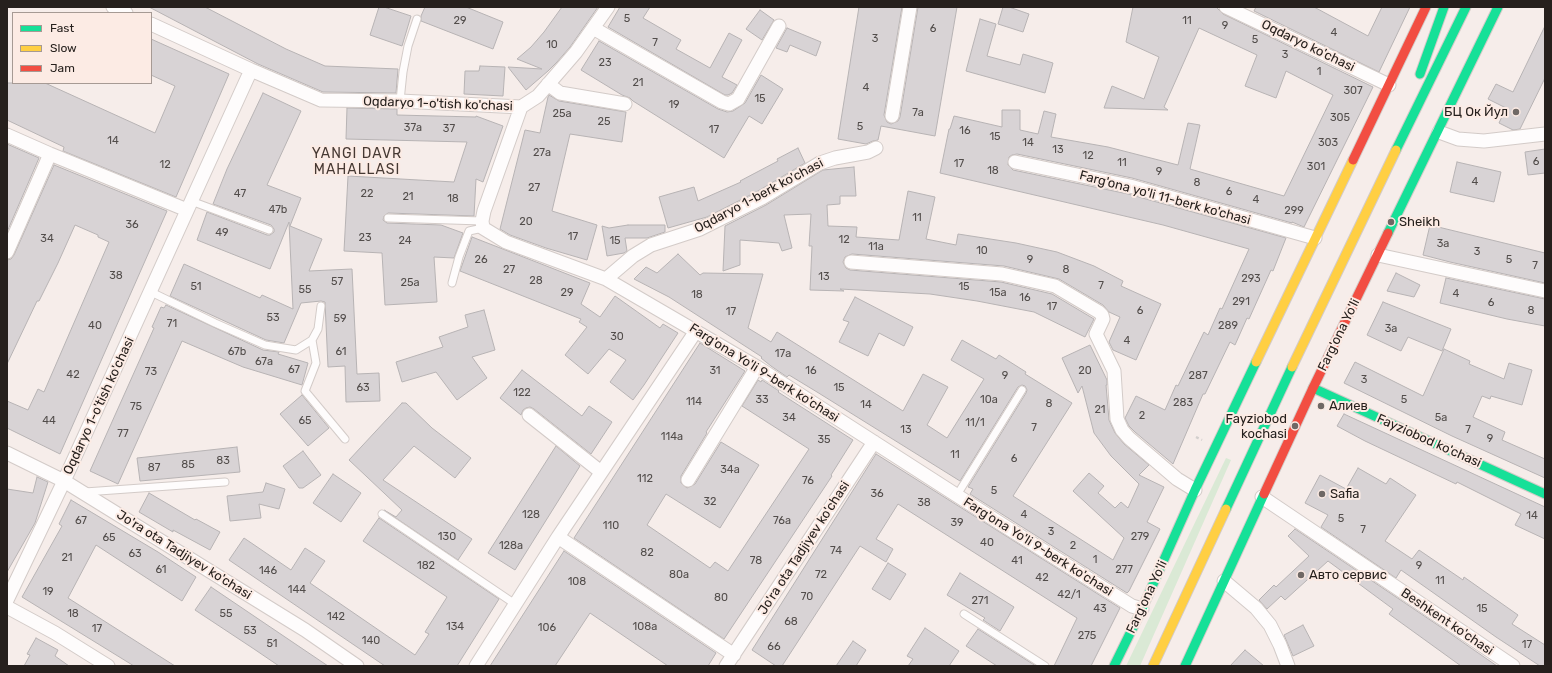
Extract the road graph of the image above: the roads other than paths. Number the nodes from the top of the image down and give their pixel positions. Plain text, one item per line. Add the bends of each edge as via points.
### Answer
1 (113, 7) edge
2 (608, 7) edge
3 (910, 7) edge
4 (1226, 7) edge
5 (1426, 7) edge
6 (1444, 7) edge
7 (1466, 7) edge
8 (1498, 7) edge
9 (124, 12) edge
10 (417, 19) dead end
11 (152, 24) edge
12 (779, 26) dead end
13 (593, 28) junction
14 (251, 70) junction
15 (548, 84) junction
16 (1389, 85) junction
17 (1416, 85) dead end
18 (1410, 100) dead end
19 (400, 101) junction
20 (624, 104) dead end
21 (521, 107) junction
22 (892, 116) dead end
23 (1438, 132) junction
24 (1545, 134) edge
25 (7, 135) edge
26 (876, 148) dead end
27 (50, 154) junction
28 (1015, 162) dead end
29 (1385, 172) junction
30 (189, 205) junction
31 (388, 218) dead end
32 (482, 224) junction
33 (269, 230) dead end
34 (1315, 238) junction
35 (7, 252) edge
36 (1378, 255) junction
37 (851, 262) dead end
38 (606, 279) junction
39 (452, 283) dead end
40 (1545, 291) edge
41 (151, 292) junction
42 (321, 306) dead end
43 (696, 331) junction
44 (312, 340) junction
45 (757, 367) junction
46 (1313, 388) junction
47 (1022, 390) dead end
48 (529, 415) dead end
49 (345, 439) dead end
50 (874, 442) junction
51 (7, 453) edge
52 (601, 472) junction
53 (688, 480) dead end
54 (64, 481) junction
55 (225, 482) dead end
56 (1195, 490) junction
57 (83, 492) junction
58 (1545, 494) edge
59 (957, 495) junction
60 (1262, 497) junction
61 (382, 514) dead end
62 (558, 537) junction
63 (1224, 581) junction
64 (7, 600) edge
65 (515, 604) junction
66 (7, 607) edge
67 (1142, 610) junction
68 (964, 614) dead end
69 (734, 655) junction
70 (108, 666) edge
71 (357, 666) edge
72 (476, 666) edge
73 (726, 666) edge
74 (1046, 666) edge
75 (1114, 666) edge
76 (1153, 666) edge
77 (1184, 666) edge
78 (1288, 666) edge
79 (1513, 666) edge

1 - 9 street
2 - 13 street, Oqdaryo 1-o'tish ko'chasi
3 - 22 street
4 - 16 street, Oqdaryo ko'chasi
5 - 16 main road, Farg'ona Yo'li
6 - 17 main road
7 - 29 main road
8 - 23 main road, Farg'ona Yo'li
10 - 19 lane via 408,46
11 - 14 street, Oqdaryo 1-o'tish ko'chasi
12 - 13 street via 738,99 729,104
13 - 15 street, Oqdaryo 1-o'tish ko'chasi
14 - 19 street, Oqdaryo 1-o'tish ko'chasi via 321,100
14 - 30 street, Oqdaryo 1-o'tish ko'chasi
15 - 20 street via 560,93
15 - 21 street, Oqdaryo 1-o'tish ko'chasi via 538,96
16 - 34 main road, Farg'ona Yo'li
18 - 29 main road
19 - 21 street, Oqdaryo 1-o'tish ko'chasi
21 - 32 street via 484,211
23 - 24 street via 1458,139 1484,141
23 - 36 main road, Farg'ona Yo'li
25 - 27 street
26 - 38 street, Oqdaryo 1-berk ko'chasi via 820,163 762,198 700,229 651,245 633,256
27 - 30 street
27 - 35 street
28 - 34 street, Farg'ona yo'li 11-berk ko'chasi via 1130,186
29 - 76 main road via 1246,462
30 - 33 lane
30 - 41 street, Oqdaryo 1-o'tish ko'chasi
31 - 32 lane
32 - 38 street, Farg'ona Yo'li 9-berk ko'chasi via 506,242
32 - 39 lane via 469,231
34 - 56 main road, Farg'ona Yo'li
36 - 40 street
36 - 46 main road, Farg'ona Yo'li
37 - 56 street via 1002,274 1056,286 1099,312 1103,319 1096,334 1114,371 1117,419 1122,430 1176,479
38 - 43 street, Farg'ona Yo'li 9-berk ko'chasi
41 - 44 lane via 265,345 296,350
41 - 54 street, Oqdaryo 1-o'tish ko'chasi
42 - 44 lane via 318,329
43 - 45 street, Farg'ona Yo'li 9-berk ko'chasi
43 - 52 street
44 - 49 lane via 316,363 305,391
45 - 50 street, Farg'ona Yo'li 9-berk ko'chasi
45 - 53 street
46 - 58 main road, Fayziobod ko'chasi
46 - 60 main road, Farg'ona Yo'li
47 - 59 lane
48 - 52 street
50 - 59 street, Farg'ona Yo'li 9-berk ko'chasi
50 - 69 street, Jo'ra ota Tadjiyev ko'chasi
51 - 54 street, Jo'ra ota Tadjiyev ko'chasi
52 - 62 street
54 - 57 street, Jo'ra ota Tadjiyev ko'chasi
54 - 64 street, Oqdaryo 1-o'tish ko'chasi
55 - 57 lane
56 - 67 main road, Farg'ona Yo'li
57 - 71 street, Jo'ra ota Tadjiyev ko'chasi via 305,630
59 - 67 street, Farg'ona Yo'li 9-berk ko'chasi
60 - 63 main road, Farg'ona Yo'li
60 - 79 street, Beshkent ko'chasi
61 - 65 lane
62 - 65 street
62 - 69 street
63 - 77 main road, Farg'ona Yo'li
63 - 78 street via 1256,608 1270,625
65 - 72 street
66 - 70 street
67 - 75 main road, Farg'ona Yo'li
68 - 74 lane
69 - 73 street, Jo'ra ota Tadjiyev ko'chasi

